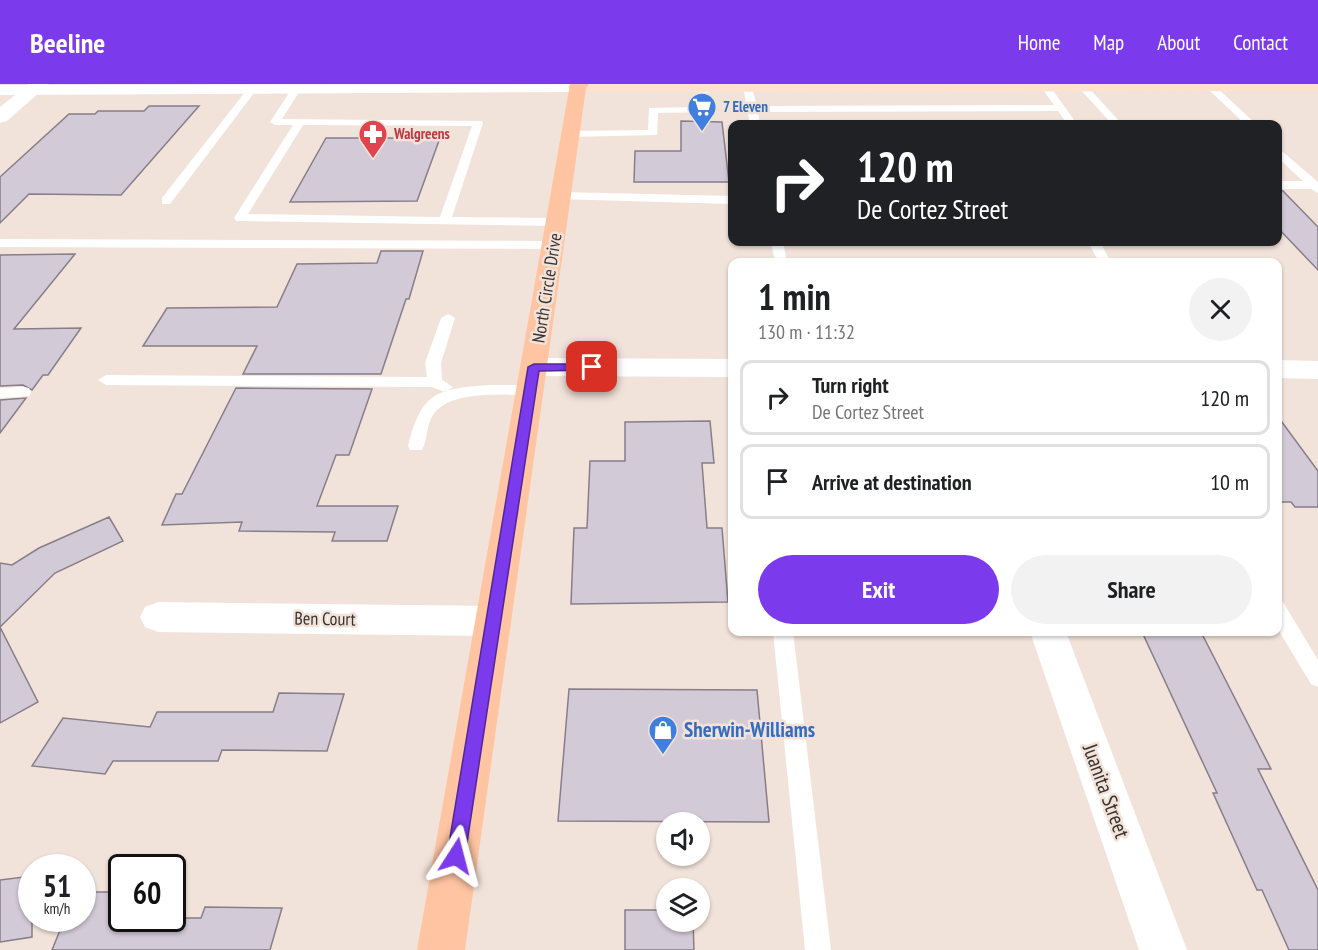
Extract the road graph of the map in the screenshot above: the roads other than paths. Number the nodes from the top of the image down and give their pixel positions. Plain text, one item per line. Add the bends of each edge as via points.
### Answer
1 (577, 85) edge
2 (921, 85) edge
3 (458, 86) edge
4 (947, 86) edge
5 (1318, 86) edge
6 (37, 87) edge
7 (219, 87) edge
8 (703, 87) junction
9 (748, 87) junction
10 (1046, 87) junction
11 (1083, 87) junction
12 (1211, 87) junction
13 (252, 89) junction
14 (296, 89) junction
15 (0, 90) edge
16 (1061, 108) junction
17 (752, 109) junction
18 (0, 117) edge
19 (754, 120) edge
20 (1069, 120) edge
21 (1113, 120) edge
22 (1247, 120) edge
23 (300, 122) junction
24 (568, 134) junction
25 (1282, 155) edge
26 (1282, 185) edge
27 (1316, 187) edge
28 (728, 200) edge
29 (166, 201) dead end
30 (445, 220) junction
31 (557, 221) junction
32 (0, 243) edge
33 (448, 318) dead end
34 (728, 368) edge
35 (1282, 369) edge
36 (1318, 370) edge
37 (532, 379) junction
38 (106, 380) dead end
39 (435, 382) junction
40 (23, 392) dead end
41 (461, 392) junction
42 (0, 393) edge
43 (416, 446) dead end
44 (158, 617) dead end
45 (1282, 618) edge
46 (493, 621) junction
47 (783, 636) edge
48 (1049, 636) edge
49 (1318, 678) edge
50 (441, 950) edge
51 (818, 950) edge
52 (1164, 950) edge

1 - 3 street
1 - 8 main road
1 - 24 main road, North Circle Drive
2 - 4 main road
2 - 9 main road
3 - 14 street
4 - 10 main road
5 - 12 main road
6 - 7 street
6 - 15 street
6 - 18 street
7 - 13 street
8 - 9 main road
8 - 24 lane via 704,110 653,110 653,133
9 - 17 lane
10 - 11 main road
10 - 16 lane
11 - 12 main road
11 - 21 lane
12 - 22 lane
13 - 14 street
13 - 29 lane
14 - 23 lane via 275,122
16 - 17 lane
16 - 20 lane
17 - 19 lane
23 - 30 lane via 478,123
23 - 30 lane via 240,218
24 - 31 main road, North Circle Drive
25 - 27 lane
26 - 27 lane
28 - 31 lane
30 - 31 lane
31 - 32 lane
31 - 37 main road, North Circle Drive
33 - 39 lane via 433,363
34 - 37 street
35 - 36 street
37 - 41 lane
37 - 46 main road, North Circle Drive
38 - 39 lane
39 - 41 lane
40 - 42 lane
41 - 43 lane via 436,402 425,413
44 - 46 street, Ben Court
45 - 49 lane
46 - 50 main road, North Circle Drive
47 - 51 lane
48 - 52 street, Juanita Street

